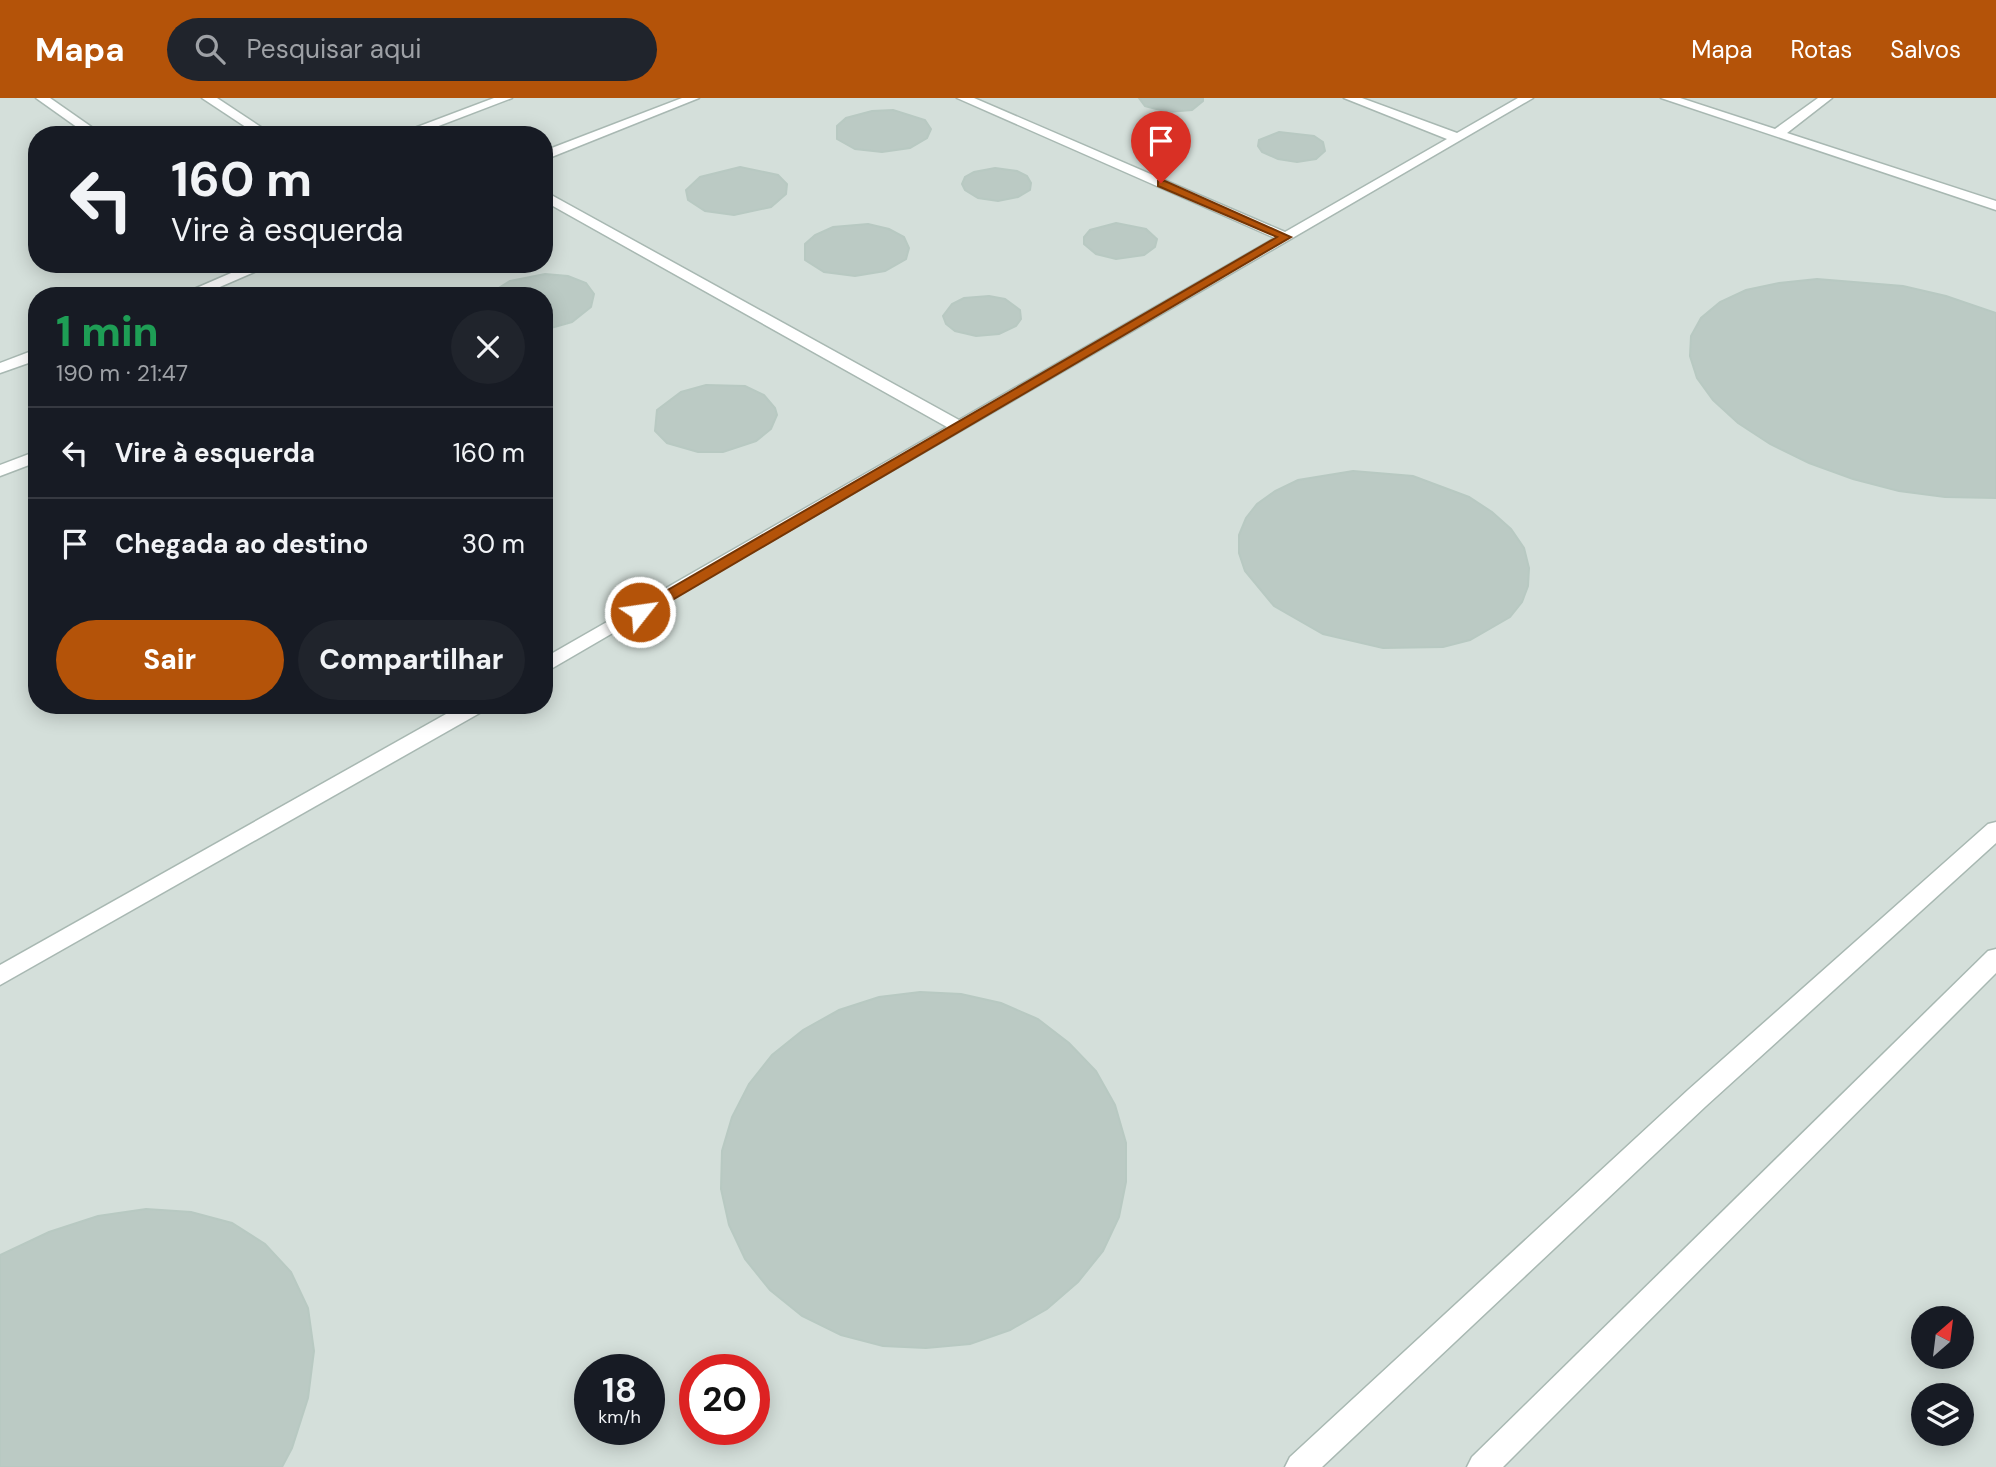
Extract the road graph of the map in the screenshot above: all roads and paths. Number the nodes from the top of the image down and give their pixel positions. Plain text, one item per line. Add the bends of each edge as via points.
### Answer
1 (42, 98) edge
2 (208, 98) edge
3 (506, 98) edge
4 (693, 98) edge
5 (963, 98) edge
6 (1350, 98) edge
7 (1527, 98) edge
8 (1667, 98) edge
9 (1826, 98) edge
10 (84, 126) edge
11 (253, 126) edge
12 (427, 126) edge
13 (1777, 134) junction
14 (1458, 138) junction
15 (553, 152) edge
16 (1996, 191) edge
17 (553, 200) edge
18 (1989, 204) edge
19 (1285, 237) junction
20 (243, 273) edge
21 (208, 287) edge
22 (28, 357) edge
23 (0, 368) edge
24 (958, 426) junction
25 (28, 460) edge
26 (0, 471) edge
27 (553, 662) edge
28 (462, 714) edge
29 (1996, 830) edge
30 (1996, 958) edge
31 (0, 976) edge
32 (1300, 1467) edge
33 (1482, 1467) edge

1 - 10 lane
2 - 11 lane
3 - 12 lane
4 - 15 lane
5 - 19 lane
6 - 14 lane
7 - 14 lane
8 - 13 lane
9 - 13 lane
13 - 18 lane
14 - 19 lane
16 - 18 lane
17 - 24 lane
19 - 24 lane
20 - 21 lane
22 - 23 lane
24 - 27 lane
25 - 26 lane
28 - 31 lane
29 - 32 lane via 1697,1098
30 - 33 lane

